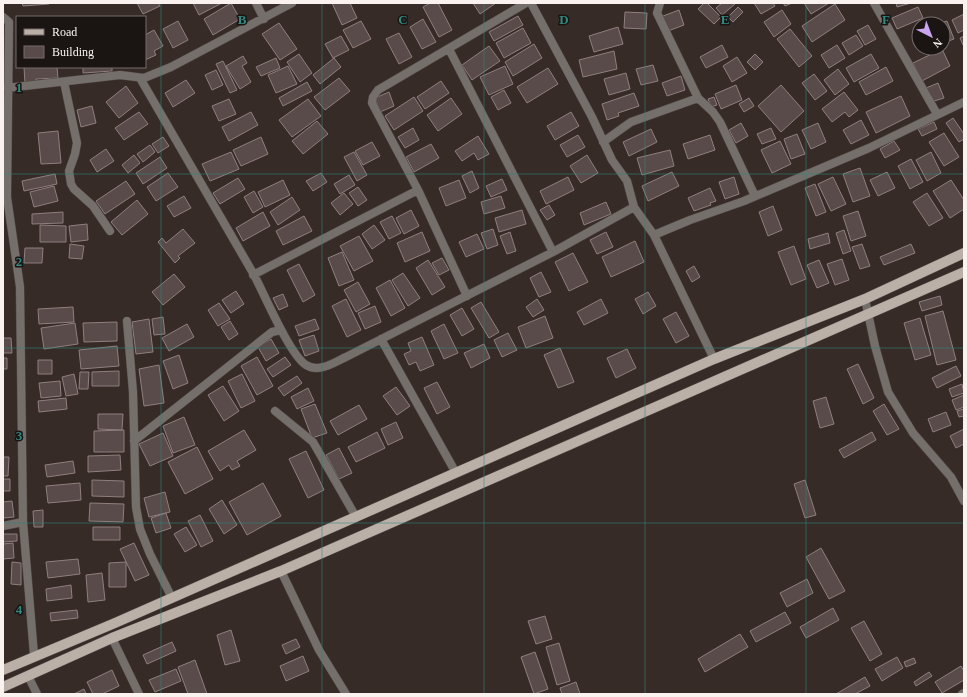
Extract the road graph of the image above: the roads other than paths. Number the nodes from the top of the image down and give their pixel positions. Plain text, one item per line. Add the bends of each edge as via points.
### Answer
1 (256, 3) edge
2 (292, 3) edge
3 (526, 3) edge
4 (531, 3) edge
5 (660, 3) edge
6 (874, 3) edge
7 (3, 17) edge
8 (264, 19) junction
9 (449, 49) junction
10 (140, 78) junction
11 (64, 82) junction
12 (7, 88) junction
13 (698, 98) junction
14 (964, 102) edge
15 (937, 114) junction
16 (603, 142) junction
17 (418, 190) junction
18 (755, 196) junction
19 (634, 207) junction
20 (110, 231) dead end
21 (654, 235) junction
22 (553, 252) junction
23 (964, 253) edge
24 (964, 272) edge
25 (253, 275) junction
26 (467, 296) junction
27 (865, 299) junction
28 (867, 314) junction
29 (127, 322) dead end
30 (281, 330) junction
31 (381, 339) junction
32 (714, 359) junction
33 (275, 411) dead end
34 (134, 441) junction
35 (456, 473) junction
36 (964, 501) edge
37 (356, 517) junction
38 (23, 522) junction
39 (3, 526) edge
40 (281, 570) junction
41 (172, 598) junction
42 (112, 638) junction
43 (34, 655) junction
44 (3, 670) edge
45 (28, 676) junction
46 (3, 687) edge
47 (37, 694) edge
48 (139, 694) edge
49 (346, 694) edge

1 - 8 street
2 - 8 street
3 - 9 street
4 - 16 street
5 - 13 street via 657,13
6 - 15 street
7 - 12 street via 9,22
8 - 10 street via 171,67
9 - 17 street via 378,90 373,97 372,104
9 - 22 street
10 - 11 street via 120,75
10 - 25 street
11 - 12 street
11 - 20 street via 77,144 69,171 71,184 74,190 93,206
12 - 38 street via 7,198 21,311
13 - 16 street via 631,122
13 - 18 street via 720,122
14 - 15 street
15 - 18 street via 869,148
16 - 19 street via 627,181
17 - 25 street
17 - 26 street
18 - 21 street
19 - 21 street
19 - 22 street
21 - 32 street
22 - 26 street
23 - 27 main road
24 - 28 main road
25 - 30 street
26 - 31 street
27 - 28 street
27 - 32 main road
28 - 36 street via 888,392 913,433 951,477
28 - 40 main road
29 - 34 street
30 - 31 street via 305,365 315,368 324,367
30 - 34 street via 268,335
31 - 35 street
32 - 35 main road
33 - 37 street via 313,442
34 - 41 street via 134,484 140,529
35 - 37 main road
37 - 41 main road
38 - 39 street
38 - 43 street
40 - 42 main road
40 - 49 street via 319,650
41 - 43 main road
42 - 45 main road
42 - 48 street
43 - 44 main road
45 - 46 main road
45 - 47 street

